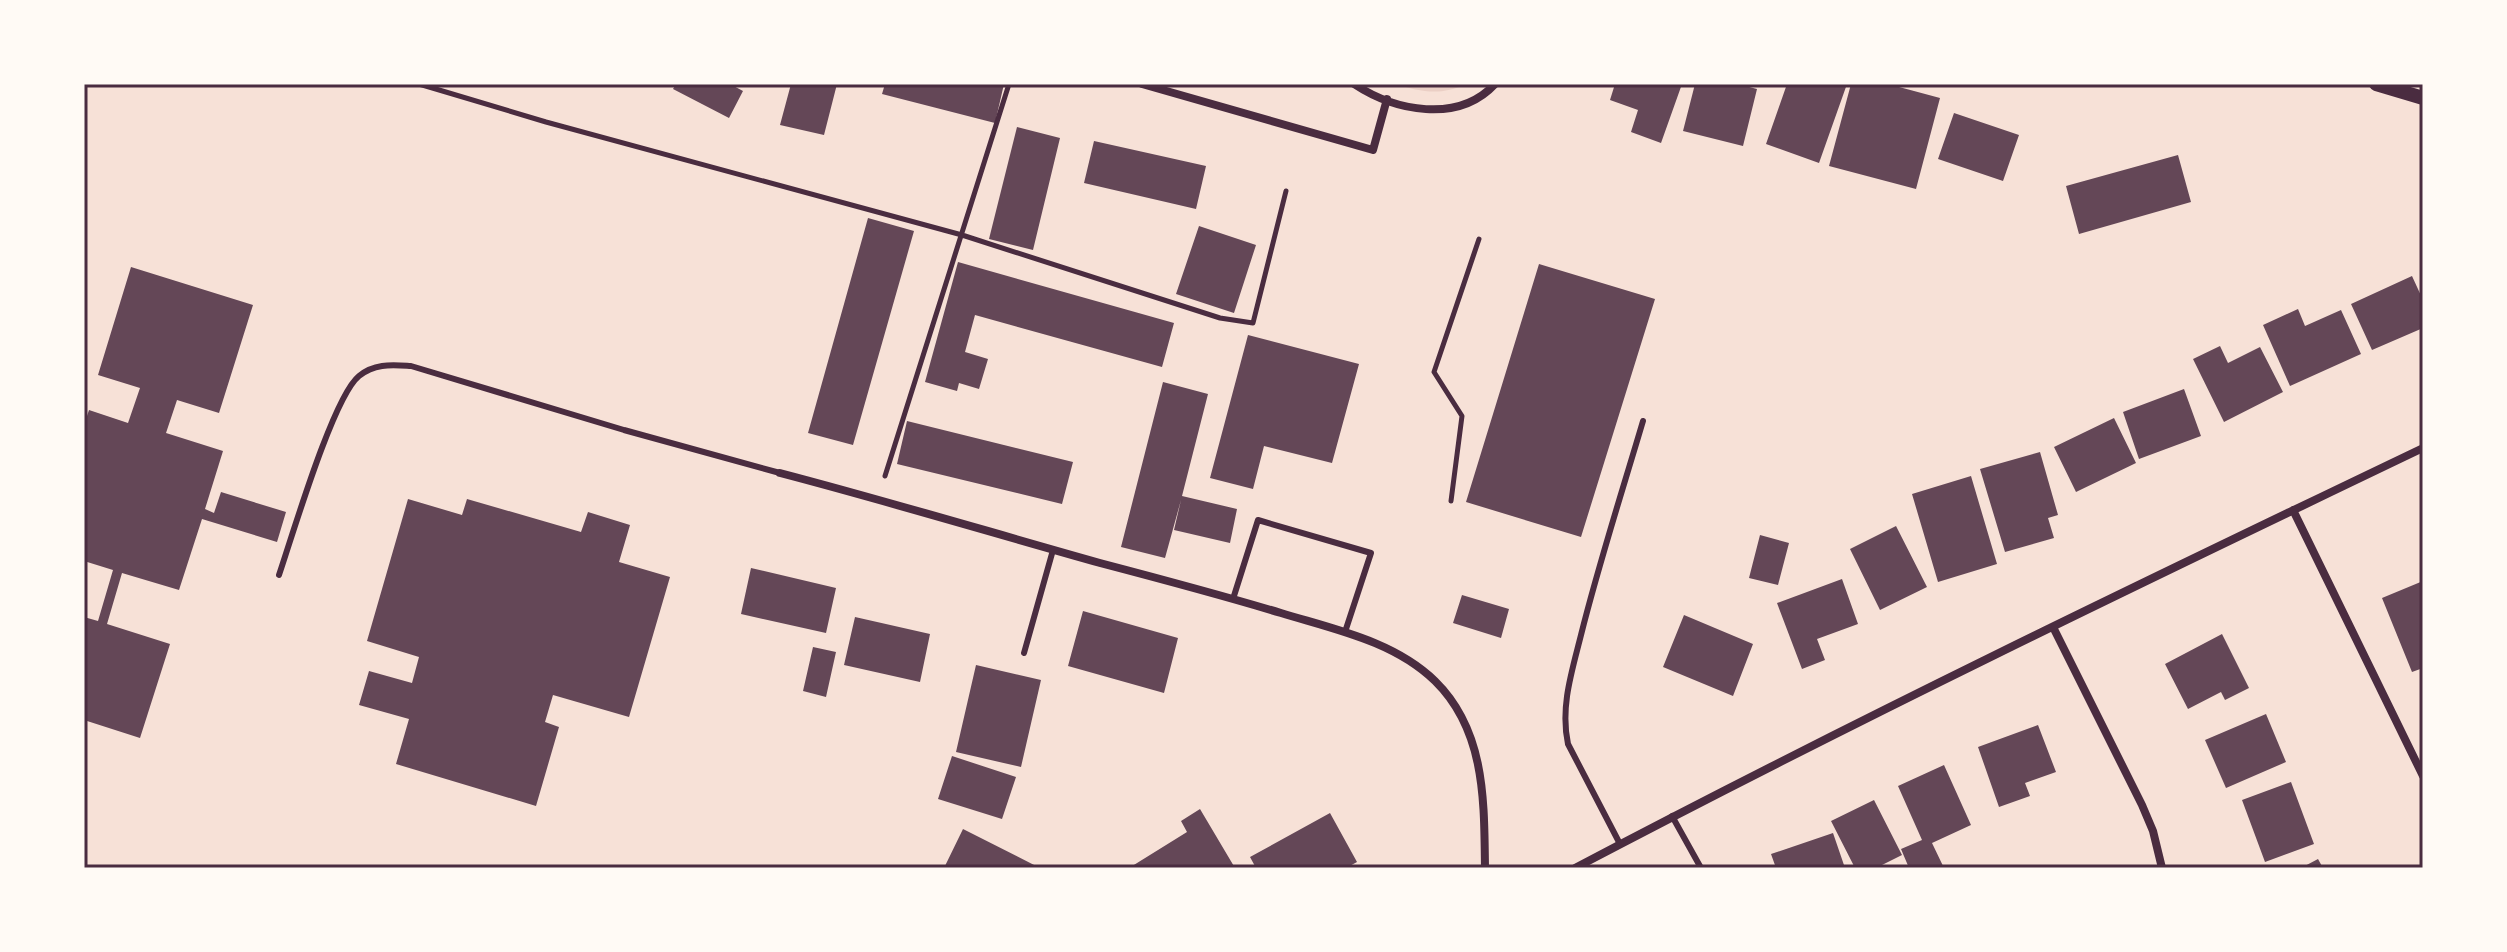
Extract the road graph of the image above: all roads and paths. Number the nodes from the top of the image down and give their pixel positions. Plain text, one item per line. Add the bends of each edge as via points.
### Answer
1 (419, 84) edge
2 (1009, 84) edge
3 (1142, 84) edge
4 (1354, 84) edge
5 (1495, 84) edge
6 (2376, 84) edge
7 (2423, 98) edge
8 (1387, 99) junction
9 (1286, 191) dead end
10 (962, 235) junction
11 (1479, 239) dead end
12 (1643, 421) dead end
13 (2423, 448) edge
14 (780, 473) joint
15 (878, 498) junction
16 (1451, 501) dead end
17 (2293, 510) junction
18 (1053, 550) junction
19 (279, 575) dead end
20 (1233, 599) junction
21 (2053, 627) junction
22 (1345, 632) junction
23 (1024, 653) dead end
24 (2423, 776) edge
25 (1672, 816) junction
26 (1620, 844) junction
27 (1485, 868) edge
28 (1575, 868) edge
29 (1701, 868) edge
30 (2162, 868) edge

1 - 10 path
2 - 10 path
3 - 8 street via 1373,150
4 - 8 street
5 - 8 street via 1481,97 1452,109 1422,109
6 - 7 street
9 - 10 path via 1253,323 1220,318
10 - 15 path
11 - 16 path via 1434,372 1462,416
12 - 26 lane via 1565,706 1568,744
13 - 17 street
14 - 15 street
14 - 19 lane via 411,366 382,365 358,377 337,410
15 - 18 street
17 - 21 street
17 - 24 street
18 - 20 street
18 - 23 lane
20 - 22 street
20 - 22 lane via 1258,520 1371,553
21 - 25 street
21 - 30 street via 2142,805
22 - 27 street via 1391,651 1433,679 1460,715 1480,766
25 - 26 street
25 - 29 lane
26 - 28 street

